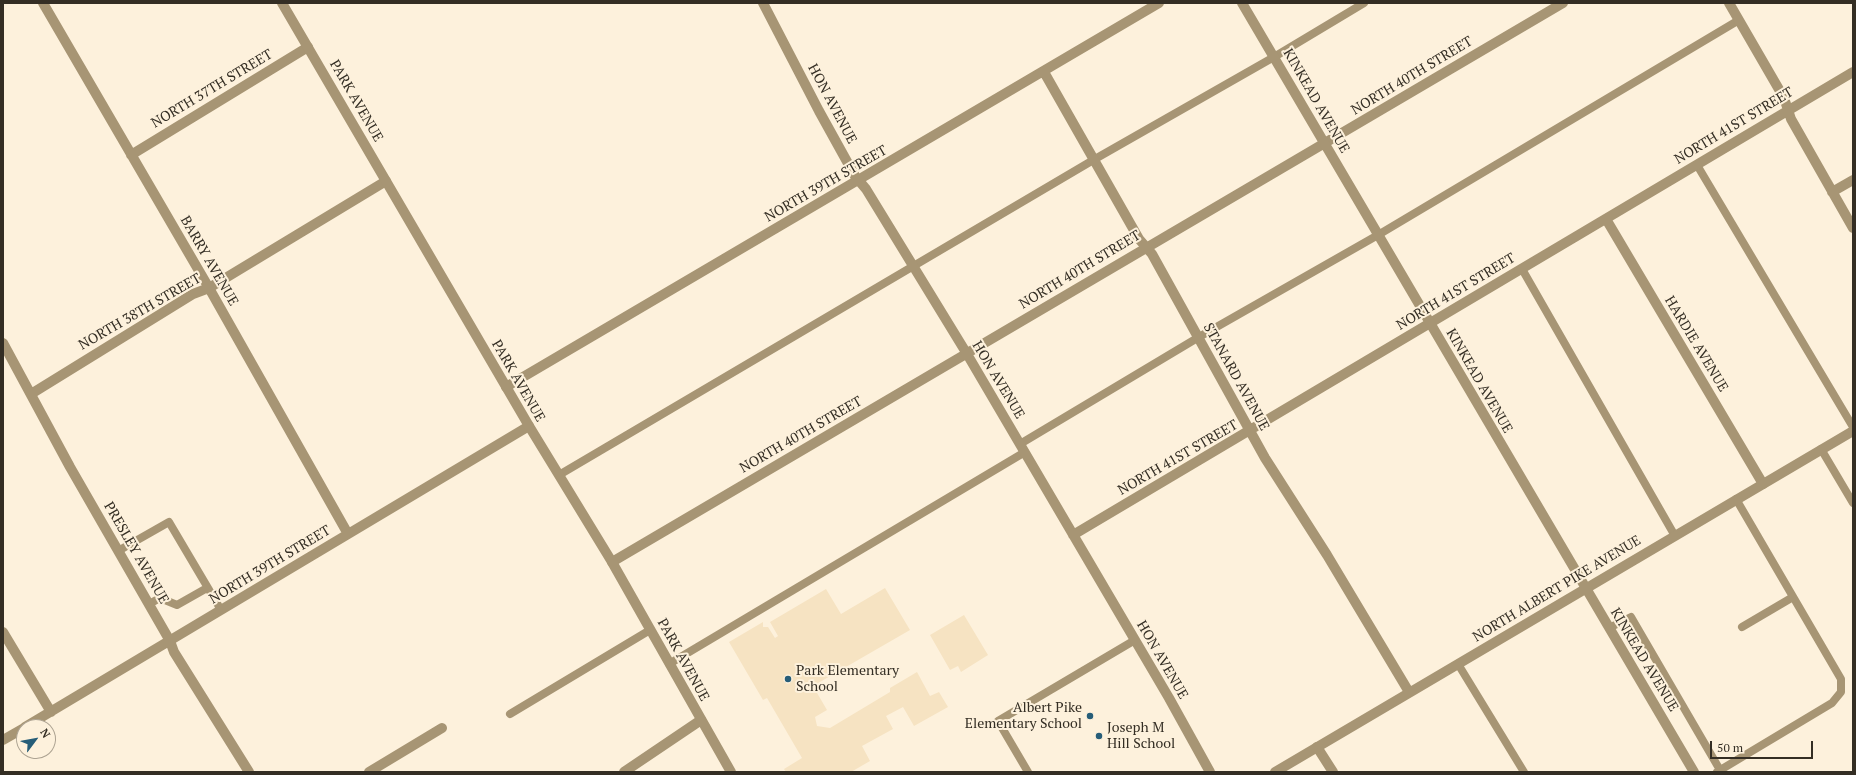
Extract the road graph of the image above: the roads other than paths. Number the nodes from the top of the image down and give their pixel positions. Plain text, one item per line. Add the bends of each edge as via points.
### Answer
1 (43, 3) edge
2 (282, 3) edge
3 (1159, 3) edge
4 (1242, 3) edge
5 (1364, 3) edge
6 (1563, 3) edge
7 (1730, 3) edge
8 (766, 4) edge
9 (1739, 20) junction
10 (308, 47) junction
11 (1274, 57) junction
12 (1044, 72) junction
13 (1853, 72) edge
14 (1788, 111) junction
15 (1325, 144) junction
16 (131, 155) junction
17 (1095, 159) junction
18 (1697, 165) junction
19 (1853, 180) edge
20 (386, 181) junction
21 (859, 181) junction
22 (1832, 192) junction
23 (1606, 219) junction
24 (1853, 228) edge
25 (1378, 235) junction
26 (1146, 247) junction
27 (914, 267) junction
28 (1522, 269) junction
29 (209, 288) junction
30 (1430, 324) junction
31 (1199, 337) junction
32 (3, 344) edge
33 (967, 354) junction
34 (506, 387) junction
35 (31, 394) junction
36 (529, 426) junction
37 (1853, 427) edge
38 (1251, 431) junction
39 (1853, 431) edge
40 (1022, 448) junction
41 (1821, 449) junction
42 (559, 475) junction
43 (1763, 484) junction
44 (1850, 491) edge
45 (1736, 499) junction
46 (1853, 503) edge
47 (348, 534) junction
48 (1073, 536) junction
49 (1675, 536) junction
50 (118, 551) junction
51 (612, 562) junction
52 (207, 588) junction
53 (1585, 589) junction
54 (1794, 597) junction
55 (149, 604) junction
56 (221, 610) junction
57 (1742, 627) dead end
58 (1609, 628) junction
59 (650, 630) junction
60 (3, 632) edge
61 (1135, 640) junction
62 (170, 641) junction
63 (669, 664) junction
64 (1458, 664) junction
65 (1409, 692) junction
66 (51, 712) junction
67 (510, 714) dead end
68 (38, 719) edge
69 (700, 720) junction
70 (442, 728) dead end
71 (16, 732) edge
72 (3, 740) edge
73 (1318, 747) junction
74 (1718, 771) edge
75 (250, 772) edge
76 (369, 772) edge
77 (624, 772) edge
78 (731, 772) edge
79 (1028, 772) edge
80 (1210, 772) edge
81 (1275, 772) edge
82 (1333, 772) edge
83 (1524, 772) edge
84 (1694, 772) edge

1 - 16 street, BARRY AVENUE
2 - 10 street, PARK AVENUE
3 - 12 street, NORTH 39TH STREET
4 - 11 street, KINKEAD AVENUE
5 - 11 lane
6 - 15 street, NORTH 40TH STREET
7 - 9 street
8 - 21 street, HON AVENUE via 819,111
9 - 14 street via 1784,98
9 - 25 lane
10 - 16 street, NORTH 37TH STREET
10 - 20 street, PARK AVENUE
11 - 15 street, KINKEAD AVENUE
11 - 17 lane
12 - 17 street, STANARD AVENUE
12 - 21 street, NORTH 39TH STREET
13 - 14 street, NORTH 41ST STREET
14 - 18 street, NORTH 41ST STREET
14 - 22 street
15 - 25 street, KINKEAD AVENUE
15 - 26 street, NORTH 40TH STREET
16 - 29 street, BARRY AVENUE
17 - 26 street, STANARD AVENUE via 1139,239
17 - 27 lane
18 - 23 street, NORTH 41ST STREET
18 - 37 lane
19 - 22 street
20 - 29 street, NORTH 38TH STREET
20 - 34 street, PARK AVENUE
21 - 27 street, HON AVENUE
21 - 34 street, NORTH 39TH STREET
22 - 24 street
23 - 28 street, NORTH 41ST STREET
23 - 43 street, HARDIE AVENUE
25 - 30 street, KINKEAD AVENUE
25 - 31 lane
26 - 31 street, STANARD AVENUE
26 - 33 street, NORTH 40TH STREET
27 - 33 street, HON AVENUE
27 - 42 lane
28 - 30 street, NORTH 41ST STREET
28 - 49 lane
29 - 35 street, NORTH 38TH STREET via 193,294
29 - 47 street, BARRY AVENUE
30 - 38 street, NORTH 41ST STREET
30 - 53 street, KINKEAD AVENUE
31 - 38 street, STANARD AVENUE
31 - 40 lane
32 - 35 street, PRESLEY AVENUE
33 - 40 street, HON AVENUE
33 - 51 street, NORTH 40TH STREET
34 - 36 street, PARK AVENUE
35 - 50 street, PRESLEY AVENUE
36 - 42 street, PARK AVENUE
36 - 47 street, NORTH 39TH STREET
38 - 48 street, NORTH 41ST STREET
38 - 65 street, STANARD AVENUE
39 - 41 street, NORTH ALBERT PIKE AVENUE
40 - 48 street, HON AVENUE
40 - 63 lane
41 - 43 street, NORTH ALBERT PIKE AVENUE
41 - 44 lane
42 - 51 street, PARK AVENUE
43 - 45 street, NORTH ALBERT PIKE AVENUE
44 - 46 lane
45 - 49 street, NORTH ALBERT PIKE AVENUE
45 - 54 lane
47 - 56 street, NORTH 39TH STREET
48 - 61 street, HON AVENUE
49 - 53 street, NORTH ALBERT PIKE AVENUE
50 - 52 lane via 169,522
50 - 55 street, PRESLEY AVENUE
51 - 59 street, PARK AVENUE
52 - 55 lane via 177,605 160,598
52 - 56 lane
53 - 58 street, KINKEAD AVENUE
53 - 64 street, NORTH ALBERT PIKE AVENUE
54 - 57 lane
54 - 74 lane via 1841,679 1841,692 1832,703
55 - 62 street, PRESLEY AVENUE
56 - 62 street, NORTH 39TH STREET
58 - 74 lane via 1631,617
58 - 84 street, KINKEAD AVENUE
59 - 63 street, PARK AVENUE
59 - 67 lane
60 - 66 street
61 - 79 lane via 998,721
61 - 80 street, HON AVENUE
62 - 66 street, NORTH 39TH STREET
62 - 75 street, PRESLEY AVENUE via 174,652
63 - 69 street, PARK AVENUE
64 - 65 street, NORTH ALBERT PIKE AVENUE
64 - 83 lane
65 - 73 street, NORTH ALBERT PIKE AVENUE
66 - 68 street, NORTH 39TH STREET
69 - 77 street
69 - 78 street, PARK AVENUE
70 - 76 street
71 - 72 street, NORTH 39TH STREET
73 - 81 street, NORTH ALBERT PIKE AVENUE
73 - 82 street

